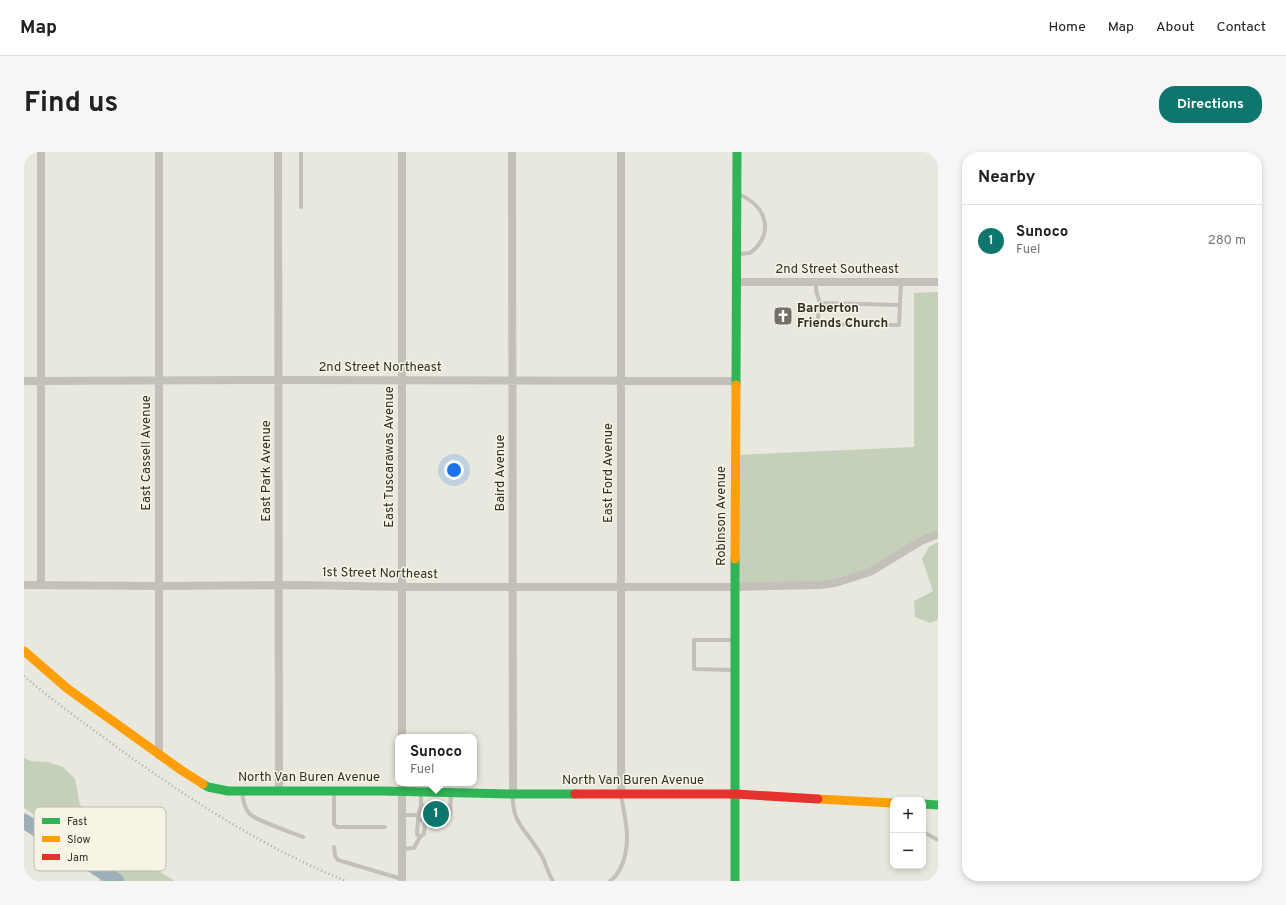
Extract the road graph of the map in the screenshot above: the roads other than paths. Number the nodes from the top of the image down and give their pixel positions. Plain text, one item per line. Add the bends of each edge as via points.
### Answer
1 (42, 152) edge
2 (159, 152) edge
3 (278, 152) edge
4 (302, 152) edge
5 (402, 152) edge
6 (512, 152) edge
7 (621, 152) edge
8 (737, 152) edge
9 (737, 194) junction
10 (301, 207) dead end
11 (736, 254) junction
12 (901, 281) junction
13 (736, 282) junction
14 (816, 282) junction
15 (938, 282) edge
16 (820, 303) junction
17 (900, 305) junction
18 (159, 380) junction
19 (278, 380) junction
20 (513, 380) junction
21 (24, 381) edge
22 (41, 381) junction
23 (402, 381) junction
24 (621, 381) junction
25 (736, 381) junction
26 (938, 534) edge
27 (41, 584) junction
28 (24, 585) edge
29 (278, 585) junction
30 (159, 586) junction
31 (513, 586) junction
32 (621, 586) junction
33 (735, 586) junction
34 (402, 587) junction
35 (735, 640) junction
36 (24, 651) edge
37 (735, 670) junction
38 (402, 734) edge
39 (159, 755) junction
40 (402, 788) edge
41 (241, 790) junction
42 (279, 790) junction
43 (334, 791) junction
44 (421, 792) junction
45 (451, 793) junction
46 (621, 793) junction
47 (513, 794) junction
48 (735, 794) junction
49 (890, 802) edge
50 (926, 804) edge
51 (938, 805) edge
52 (421, 806) junction
53 (450, 806) junction
54 (402, 815) junction
55 (418, 817) junction
56 (425, 820) junction
57 (385, 827) dead end
58 (925, 833) edge
59 (303, 837) dead end
60 (420, 837) junction
61 (938, 840) edge
62 (334, 847) dead end
63 (402, 849) junction
64 (402, 880) edge
65 (553, 881) edge
66 (610, 881) edge
67 (735, 881) edge

1 - 22 street
2 - 18 street, East Cassell Avenue
3 - 19 street, East Park Avenue
4 - 10 lane
5 - 23 street, East Tuscarawas Avenue
6 - 20 street, Baird Avenue
7 - 24 street, East Ford Avenue
8 - 9 main road, Robinson Avenue
9 - 11 main road, Robinson Avenue
9 - 11 lane via 757,205 763,214 766,228 755,250
11 - 13 main road, Robinson Avenue
12 - 14 street, 2nd Street Southeast
12 - 15 street, 2nd Street Southeast
12 - 17 lane
13 - 14 street, 2nd Street Southeast
13 - 25 main road, Robinson Avenue
14 - 16 lane
16 - 17 lane
16 - 17 lane via 816,324 899,325
18 - 19 street, 2nd Street Northeast
18 - 22 street, 2nd Street Northeast
18 - 30 street, East Cassell Avenue
19 - 23 street, 2nd Street Northeast
19 - 29 street, East Park Avenue
20 - 23 street, 2nd Street Northeast
20 - 24 street, 2nd Street Northeast
20 - 31 street, Baird Avenue
21 - 22 street, 2nd Street Northeast
22 - 27 street
23 - 34 street, East Tuscarawas Avenue
24 - 25 street, 2nd Street Northeast
24 - 32 street, East Ford Avenue
25 - 33 main road, Robinson Avenue
26 - 33 street, 1st Street Northeast via 921,541 870,572 835,583
27 - 28 street, 1st Street Northeast
27 - 30 street, 1st Street Northeast
29 - 30 street, 1st Street Northeast
29 - 34 street, 1st Street Northeast
29 - 42 street, East Park Avenue
30 - 39 street, East Cassell Avenue
31 - 32 street, 1st Street Northeast
31 - 34 street, 1st Street Northeast
31 - 47 street, Baird Avenue
32 - 33 street, 1st Street Northeast
32 - 46 street, East Ford Avenue
33 - 35 main road, Robinson Avenue
34 - 38 street, East Tuscarawas Avenue
35 - 37 main road, Robinson Avenue
35 - 37 lane via 694,640 694,669
36 - 39 main road, North Van Buren Avenue via 68,689
37 - 48 main road, Robinson Avenue
39 - 41 main road, North Van Buren Avenue via 208,787 228,791
40 - 43 main road, North Van Buren Avenue via 383,791
40 - 44 main road, North Van Buren Avenue
40 - 54 street
41 - 42 main road, North Van Buren Avenue
41 - 59 lane via 249,814
42 - 43 main road, North Van Buren Avenue
43 - 57 lane via 334,824
44 - 45 main road, North Van Buren Avenue
44 - 52 lane
45 - 47 main road, North Van Buren Avenue
45 - 53 lane
46 - 47 main road, North Van Buren Avenue
46 - 48 main road, North Van Buren Avenue
46 - 66 lane via 627,840 624,861 615,878
47 - 65 lane via 517,821 541,854
48 - 49 main road, North Van Buren Avenue
48 - 67 main road, Robinson Avenue
50 - 51 main road
52 - 53 lane
52 - 55 lane
53 - 56 lane via 450,814 445,820
54 - 55 lane
54 - 63 street
55 - 56 lane
55 - 60 lane via 417,834
56 - 60 lane via 424,834
58 - 61 lane
60 - 63 lane via 414,848
62 - 64 lane via 338,860
63 - 64 street

